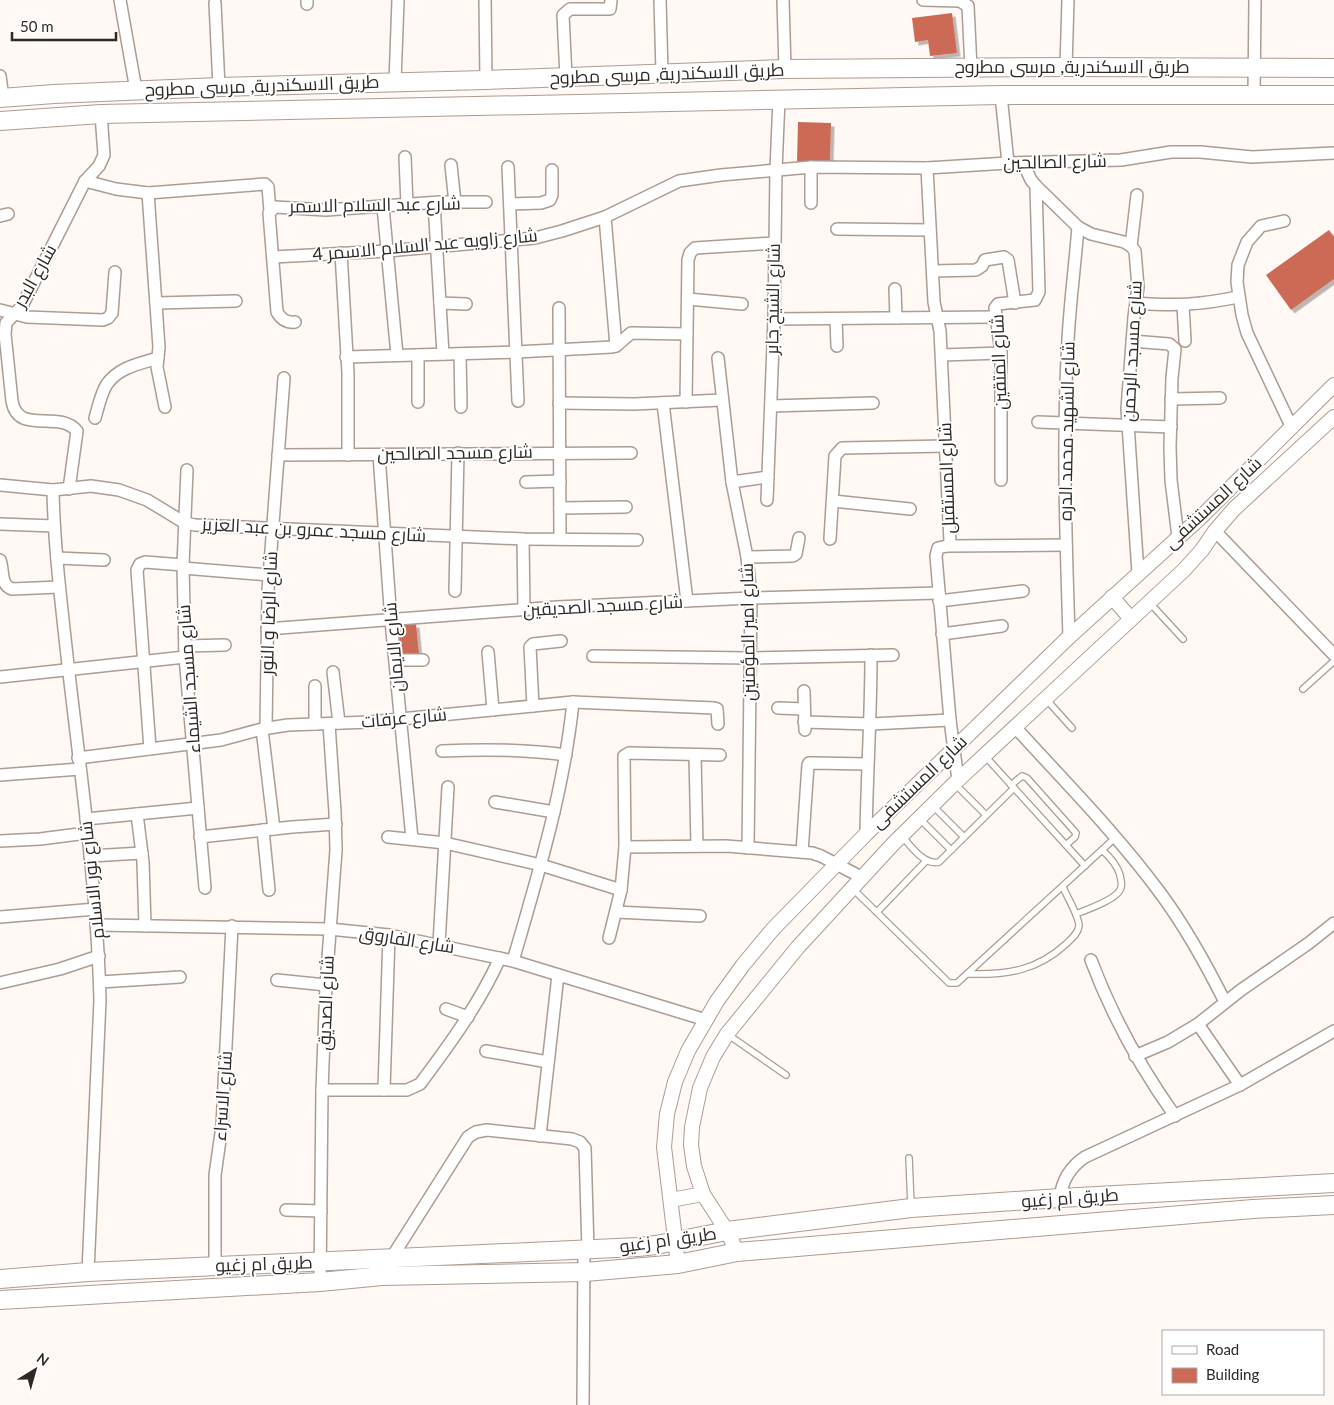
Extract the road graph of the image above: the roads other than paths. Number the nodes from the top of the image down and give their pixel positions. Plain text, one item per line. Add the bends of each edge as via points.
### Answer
1 (120, 0) edge
2 (398, 0) edge
3 (485, 0) edge
4 (612, 0) edge
5 (660, 0) edge
6 (783, 0) edge
7 (923, 0) edge
8 (1068, 0) edge
9 (1255, 0) edge
10 (215, 3) dead end
11 (1066, 67) junction
12 (1254, 67) junction
13 (971, 68) junction
14 (1327, 68) edge
15 (785, 69) junction
16 (662, 73) junction
17 (0, 76) edge
18 (566, 78) junction
19 (486, 80) junction
20 (394, 82) junction
21 (218, 87) junction
22 (136, 90) junction
23 (1001, 95) junction
24 (1254, 95) junction
25 (1327, 95) edge
26 (1, 98) edge
27 (779, 99) junction
28 (101, 114) junction
29 (0, 121) edge
30 (1334, 152) edge
31 (405, 157) dead end
32 (1008, 163) junction
33 (1023, 163) junction
34 (451, 165) dead end
35 (508, 166) dead end
36 (811, 167) junction
37 (927, 168) junction
38 (552, 170) dead end
39 (776, 170) junction
40 (85, 181) junction
41 (1036, 186) junction
42 (148, 193) junction
43 (1137, 195) dead end
44 (486, 202) dead end
45 (434, 203) junction
46 (455, 203) junction
47 (811, 203) dead end
48 (510, 204) junction
49 (407, 205) junction
50 (383, 207) junction
51 (270, 211) junction
52 (605, 216) junction
53 (1284, 221) dead end
54 (1078, 227) junction
55 (837, 229) dead end
56 (930, 230) junction
57 (512, 241) junction
58 (774, 243) junction
59 (1131, 246) junction
60 (436, 247) junction
61 (387, 250) junction
62 (341, 253) junction
63 (273, 257) junction
64 (933, 271) junction
65 (115, 272) dead end
66 (895, 289) dead end
67 (1238, 296) junction
68 (688, 299) junction
69 (236, 301) dead end
70 (156, 303) junction
71 (440, 303) junction
72 (1016, 303) junction
73 (1136, 303) junction
74 (466, 304) dead end
75 (742, 304) dead end
76 (1183, 305) junction
77 (559, 308) dead end
78 (0, 310) edge
79 (14, 314) junction
80 (937, 316) junction
81 (996, 317) junction
82 (896, 318) junction
83 (774, 319) junction
84 (836, 319) junction
85 (294, 322) dead end
86 (687, 334) junction
87 (1132, 341) junction
88 (1185, 341) dead end
89 (616, 346) junction
90 (837, 346) dead end
91 (559, 349) junction
92 (516, 352) junction
93 (443, 354) junction
94 (460, 354) junction
95 (1001, 354) junction
96 (397, 355) junction
97 (418, 355) junction
98 (942, 355) junction
99 (346, 357) junction
100 (158, 358) junction
101 (718, 358) dead end
102 (284, 378) dead end
103 (1334, 385) edge
104 (1220, 398) dead end
105 (1171, 399) junction
106 (722, 400) junction
107 (6, 401) edge
108 (518, 401) dead end
109 (418, 402) dead end
110 (686, 402) junction
111 (559, 403) junction
112 (663, 403) junction
113 (873, 403) dead end
114 (165, 406) dead end
115 (462, 406) dead end
116 (771, 406) junction
117 (1334, 417) edge
118 (95, 418) dead end
119 (1038, 422) dead end
120 (1066, 423) junction
121 (1127, 425) junction
122 (1171, 427) junction
123 (1292, 428) junction
124 (946, 446) junction
125 (559, 452) junction
126 (458, 453) junction
127 (631, 453) dead end
128 (278, 455) junction
129 (348, 455) junction
130 (379, 455) junction
131 (187, 470) dead end
132 (768, 477) junction
133 (1001, 480) dead end
134 (560, 481) junction
135 (526, 482) dead end
136 (732, 482) junction
137 (0, 485) edge
138 (69, 489) junction
139 (53, 490) junction
140 (767, 500) dead end
141 (832, 501) junction
142 (626, 507) dead end
143 (560, 508) junction
144 (910, 509) dead end
145 (185, 523) junction
146 (0, 524) edge
147 (54, 526) junction
148 (272, 528) junction
149 (1215, 530) junction
150 (384, 534) junction
151 (456, 536) junction
152 (1178, 537) junction
153 (799, 538) dead end
154 (523, 539) junction
155 (560, 539) junction
156 (830, 539) dead end
157 (637, 540) dead end
158 (1066, 544) junction
159 (947, 546) junction
160 (57, 558) junction
161 (747, 558) junction
162 (0, 560) edge
163 (104, 560) dead end
164 (183, 566) junction
165 (1138, 573) junction
166 (269, 575) junction
167 (59, 587) junction
168 (455, 591) dead end
169 (1023, 591) dead end
170 (939, 597) junction
171 (1112, 597) junction
172 (751, 598) junction
173 (687, 601) junction
174 (1149, 602) junction
175 (524, 610) junction
176 (1131, 619) junction
177 (391, 621) junction
178 (1002, 626) dead end
179 (267, 629) junction
180 (942, 634) junction
181 (1069, 636) junction
182 (1183, 639) dead end
183 (561, 641) dead end
184 (225, 645) dead end
185 (185, 652) junction
186 (488, 652) dead end
187 (871, 655) junction
188 (893, 655) dead end
189 (1334, 655) edge
190 (593, 656) dead end
191 (750, 658) junction
192 (395, 660) junction
193 (423, 660) dead end
194 (143, 661) junction
195 (1334, 661) edge
196 (68, 670) junction
197 (333, 672) dead end
198 (0, 677) edge
199 (315, 686) dead end
200 (1303, 689) dead end
201 (804, 691) dead end
202 (1045, 698) junction
203 (573, 702) junction
204 (533, 706) junction
205 (778, 708) dead end
206 (804, 708) junction
207 (493, 710) junction
208 (401, 719) junction
209 (950, 720) junction
210 (334, 723) junction
211 (315, 724) junction
212 (718, 724) dead end
213 (870, 724) junction
214 (1015, 727) junction
215 (1072, 728) dead end
216 (264, 729) junction
217 (193, 744) junction
218 (954, 748) junction
219 (150, 749) junction
220 (442, 750) dead end
221 (566, 755) junction
222 (695, 755) junction
223 (720, 756) dead end
224 (984, 756) junction
225 (79, 764) junction
226 (867, 764) junction
227 (0, 775) edge
228 (956, 782) junction
229 (448, 786) dead end
230 (1013, 787) junction
231 (495, 802) dead end
232 (932, 805) junction
233 (198, 808) junction
234 (554, 812) junction
235 (137, 814) junction
236 (986, 815) junction
237 (919, 817) junction
238 (86, 819) junction
239 (336, 824) junction
240 (268, 829) junction
241 (88, 833) junction
242 (866, 834) junction
243 (901, 835) junction
244 (200, 837) junction
245 (388, 837) dead end
246 (964, 837) junction
247 (1116, 838) junction
248 (412, 839) junction
249 (0, 841) edge
250 (445, 843) junction
251 (1066, 845) junction
252 (697, 846) junction
253 (625, 847) junction
254 (748, 848) junction
255 (951, 850) junction
256 (1102, 850) junction
257 (802, 852) junction
258 (142, 853) junction
259 (90, 856) junction
260 (926, 861) junction
261 (541, 865) junction
262 (836, 865) junction
263 (1085, 866) junction
264 (856, 882) junction
265 (1063, 887) junction
266 (205, 888) dead end
267 (269, 890) dead end
268 (621, 890) junction
269 (96, 909) junction
270 (616, 912) junction
271 (877, 912) junction
272 (1076, 914) junction
273 (700, 916) dead end
274 (0, 917) edge
275 (1334, 923) edge
276 (97, 925) junction
277 (145, 926) junction
278 (232, 926) junction
279 (329, 929) junction
280 (389, 935) junction
281 (609, 938) dead end
282 (439, 944) junction
283 (99, 956) junction
284 (500, 958) junction
285 (1091, 960) dead end
286 (513, 961) junction
287 (969, 974) junction
288 (558, 975) junction
289 (180, 977) dead end
290 (277, 980) dead end
291 (100, 982) junction
292 (0, 983) edge
293 (326, 985) junction
294 (1225, 1002) junction
295 (446, 1009) dead end
296 (468, 1017) junction
297 (706, 1020) junction
298 (1198, 1024) junction
299 (1334, 1031) edge
300 (727, 1034) junction
301 (486, 1052) dead end
302 (1135, 1056) junction
303 (548, 1062) junction
304 (786, 1074) dead end
305 (1240, 1085) junction
306 (322, 1090) junction
307 (384, 1090) junction
308 (1175, 1116) junction
309 (540, 1136) junction
310 (910, 1158) dead end
311 (1334, 1183) edge
312 (703, 1194) junction
313 (1060, 1198) junction
314 (671, 1200) junction
315 (1334, 1205) edge
316 (911, 1208) junction
317 (286, 1210) dead end
318 (321, 1211) junction
319 (727, 1231) junction
320 (675, 1242) junction
321 (586, 1250) junction
322 (737, 1252) junction
323 (496, 1253) junction
324 (392, 1257) junction
325 (320, 1262) junction
326 (678, 1264) junction
327 (215, 1266) junction
328 (88, 1272) junction
329 (585, 1272) junction
330 (495, 1274) junction
331 (0, 1279) edge
332 (320, 1282) junction
333 (0, 1300) edge
334 (583, 1405) edge

1 - 22 street
2 - 20 street
3 - 19 street
4 - 18 street via 610,9 570,10 563,15
5 - 16 street
6 - 15 street
7 - 13 street via 960,1 968,6
8 - 11 street
9 - 12 street
10 - 21 street
11 - 12 main road, طريق الاسكندرية, مرسى مطروح
11 - 13 main road, طريق الاسكندرية, مرسى مطروح
12 - 14 main road, طريق الاسكندرية, مرسى مطروح
12 - 24 street
13 - 15 main road, طريق الاسكندرية, مرسى مطروح
14 - 25 main road
15 - 16 main road, طريق الاسكندرية, مرسى مطروح
16 - 18 main road, طريق الاسكندرية, مرسى مطروح
17 - 26 street
18 - 19 main road, طريق الاسكندرية, مرسى مطروح
19 - 20 main road, طريق الاسكندرية, مرسى مطروح
20 - 21 main road, طريق الاسكندرية, مرسى مطروح
21 - 22 main road, طريق الاسكندرية, مرسى مطروح
22 - 26 main road, طريق الاسكندرية, مرسى مطروح
23 - 24 main road, طريق الاسكندرية, مرسى مطروح
23 - 27 main road, طريق الاسكندرية, مرسى مطروح
23 - 32 street
24 - 25 main road, طريق الاسكندرية, مرسى مطروح
27 - 28 main road, طريق الاسكندرية, مرسى مطروح
27 - 39 street, شارع الشيخ جابر
28 - 29 main road, طريق الاسكندرية, مرسى مطروح
28 - 40 street, شارع البدر via 104,155
30 - 33 street, شارع الصالحين via 1252,157 1171,152 1121,160
31 - 49 street
32 - 33 street, شارع الصالحين
32 - 37 street, شارع الصالحين
33 - 41 street, شارع المتقين
34 - 46 street
35 - 48 street
36 - 37 street, شارع الصالحين
36 - 39 street, شارع الصالحين
36 - 47 street
37 - 56 street, شارع المستقبل
38 - 48 street via 550,200
39 - 52 street, شارع زاويه عبد السلام الاسمر 4 via 679,181
39 - 58 street, شارع الشيخ جابر
40 - 42 street
40 - 79 street, شارع البدر via 22,306
41 - 54 street
41 - 72 street, شارع المتقين via 1039,292 1035,300
42 - 51 street via 265,184
42 - 70 street
43 - 59 street
44 - 46 street, شارع عبد السلام الاسمر
45 - 46 street, شارع عبد السلام الاسمر
45 - 49 street, شارع عبد السلام الاسمر
45 - 60 street
48 - 57 street
49 - 50 street, شارع عبد السلام الاسمر
50 - 51 street, شارع عبد السلام الاسمر via 326,210 275,207
50 - 61 street
51 - 63 street, شارع عبد السلام الاسمر
52 - 57 street, شارع زاويه عبد السلام الاسمر 4 via 562,232
52 - 89 street
53 - 67 street via 1261,226 1247,242 1238,265
54 - 59 street
54 - 120 street, شارع الشهيد محمد الدره via 1068,340
55 - 56 street
56 - 64 street, شارع المستقبل
57 - 60 street, شارع زاويه عبد السلام الاسمر 4
57 - 92 street
58 - 68 street via 696,248 688,260
58 - 83 street, شارع الشيخ جابر
59 - 73 street, شارع مسجد الرحمن via 1137,258
60 - 61 street, شارع زاويه عبد السلام الاسمر 4
60 - 71 street
61 - 62 street, شارع زاويه عبد السلام الاسمر 4
61 - 96 street
62 - 63 street, شارع زاويه عبد السلام الاسمر 4
62 - 99 street
63 - 85 street, شارع عبد السلام الاسمر via 277,312 281,318
64 - 72 street via 973,271 985,260 1004,257 1008,260
64 - 80 street, شارع المستقبل
65 - 79 street via 112,313 108,318
66 - 82 street
67 - 76 street via 1205,304
67 - 123 street via 1254,351
68 - 75 street
68 - 86 street
69 - 70 street
70 - 100 street
71 - 74 street
71 - 93 street
72 - 81 street, شارع المتقين via 996,305
73 - 76 street
73 - 87 street, شارع مسجد الرحمن
76 - 88 street
77 - 91 street
78 - 79 street
79 - 107 street, شارع البدر via 6,323
80 - 81 street
80 - 82 street
80 - 98 street, شارع المستقبل
81 - 95 street, شارع المتقين
82 - 84 street
83 - 84 street
83 - 116 street, شارع الشيخ جابر
84 - 90 street
86 - 89 street via 631,332
86 - 110 street
87 - 105 street via 1169,344 1175,349
87 - 121 street, شارع مسجد الرحمن
89 - 91 street
91 - 92 street
91 - 111 street
92 - 94 street
92 - 108 street
93 - 94 street
93 - 97 street
94 - 115 street
95 - 98 street
95 - 133 street, شارع المتقين
96 - 97 street
96 - 99 street
97 - 109 street
98 - 124 street, شارع المستقبل
99 - 129 street
100 - 114 street
100 - 118 street via 127,367 114,376 106,386
101 - 106 street, شارع امير المؤمنين
102 - 128 street, شارع الرضا و النور
103 - 123 street, شارع المستشفى
104 - 105 street
105 - 122 street
106 - 110 street
106 - 136 street, شارع امير المؤمنين
107 - 138 street, شارع البدر via 18,416 27,420 63,422 77,431
110 - 112 street
111 - 112 street
111 - 125 street
112 - 173 street
113 - 116 street
116 - 132 street, شارع الشيخ جابر
117 - 149 street, شارع المستشفى
119 - 120 street
120 - 121 street
120 - 158 street, شارع الشهيد محمد الدره
121 - 122 street
121 - 165 street, شارع مسجد الرحمن
122 - 152 street via 1171,480
123 - 152 street, شارع المستشفى
124 - 141 street via 842,448 836,456
124 - 159 street, شارع المستقبل via 950,542
125 - 126 street, شارع مسجد الصالحين
125 - 127 street, شارع مسجد الصالحين
125 - 134 street
126 - 130 street, شارع مسجد الصالحين
126 - 151 street
128 - 129 street, شارع مسجد الصالحين
128 - 148 street, شارع الرضا و النور
129 - 130 street, شارع مسجد الصالحين
130 - 150 street, شارع الايمان
131 - 145 street, شارع مسجد الشيماء
132 - 136 street
132 - 140 street, شارع الشيخ جابر
134 - 135 street
134 - 143 street
136 - 161 street, شارع امير المؤمنين
137 - 139 street, شارع مسجد عمرو بن عبد العزيز
138 - 139 street, شارع مسجد عمرو بن عبد العزيز
138 - 145 street, شارع مسجد عمرو بن عبد العزيز via 91,486 119,490 147,500
139 - 147 street, شارع نور الاسلام
141 - 144 street
141 - 156 street
142 - 143 street
143 - 155 street
145 - 148 street, شارع مسجد عمرو بن عبد العزيز
145 - 164 street, شارع مسجد الشيماء
146 - 147 street
147 - 160 street, شارع نور الاسلام
148 - 150 street, شارع مسجد عمرو بن عبد العزيز
148 - 166 street, شارع الرضا و النور
149 - 174 street, شارع المستشفى via 1193,560
149 - 189 street
150 - 151 street, شارع مسجد عمرو بن عبد العزيز
150 - 177 street, شارع الايمان
151 - 154 street, شارع مسجد عمرو بن عبد العزيز
151 - 168 street
152 - 165 street, شارع المستشفى
153 - 161 street via 793,556
154 - 155 street, شارع مسجد عمرو بن عبد العزيز
154 - 175 street
155 - 157 street, شارع مسجد عمرو بن عبد العزيز
158 - 159 street
158 - 181 street, شارع الشهيد محمد الدره
159 - 170 street, شارع المستقبل via 938,548 936,552
160 - 163 street
160 - 167 street, شارع نور الاسلام
161 - 172 street, شارع امير المؤمنين
162 - 167 street via 6,588
164 - 166 street
164 - 185 street, شارع مسجد الشيماء
164 - 194 street via 140,564
165 - 171 street, شارع المستشفى
166 - 179 street, شارع الرضا و النور
167 - 196 street, شارع نور الاسلام
169 - 170 street, شارع مسجد الصديقين
170 - 172 street, شارع مسجد الصديقين
170 - 180 street, شارع المستقبل
171 - 176 street
171 - 181 street, شارع المستشفى
172 - 173 street, شارع مسجد الصديقين
172 - 191 street, شارع امير المؤمنين
173 - 175 street, شارع مسجد الصديقين
174 - 176 street, شارع المستشفى
174 - 182 lane
175 - 177 street, شارع مسجد الصديقين
176 - 202 street, شارع المستشفى
177 - 179 street, شارع مسجد الصديقين
177 - 192 street, شارع الايمان
178 - 180 street
179 - 216 street, شارع الرضا و النور
180 - 209 street, شارع المستقبل
181 - 218 street, شارع المستشفى
183 - 204 street via 530,647
184 - 185 street
185 - 194 street
185 - 217 street, شارع مسجد الشيماء
186 - 207 street
187 - 188 street
187 - 191 street
187 - 213 street
190 - 191 street
191 - 254 street, شارع امير المؤمنين
192 - 193 street
192 - 208 street, شارع الايمان
194 - 196 street
194 - 219 street
195 - 200 lane
196 - 198 street
196 - 225 street, شارع نور الاسلام
197 - 210 street, شارع الصديق
199 - 211 street
201 - 206 street
202 - 214 street, شارع المستشفى
202 - 215 lane
203 - 204 street, شارع عرفات
203 - 212 street, شارع عرفات via 714,708 718,713
203 - 221 street
204 - 207 street, شارع عرفات
205 - 206 street
206 - 213 street via 804,726
207 - 208 street, شارع عرفات
208 - 210 street, شارع عرفات
208 - 248 street, شارع الايمان
209 - 213 street
209 - 218 street, شارع المستقبل
210 - 211 street, شارع عرفات
210 - 239 street, شارع الصديق
211 - 216 street, شارع عرفات
213 - 226 street
214 - 224 street, شارع المستشفى
214 - 247 street
216 - 217 street, شارع عرفات
216 - 240 street, شارع الرضا و النور
217 - 219 street, شارع عرفات
217 - 233 street, شارع مسجد الشيماء
218 - 228 street, شارع المستقبل
218 - 242 street, شارع المستشفى
219 - 225 street, شارع عرفات
220 - 221 street via 495,748
221 - 234 street
222 - 223 street
222 - 252 street
222 - 253 street via 630,753 624,756
224 - 228 street, شارع المستشفى
224 - 230 lane
225 - 227 street, شارع عرفات
225 - 238 street, شارع نور الاسلام
226 - 242 street
226 - 257 street via 809,763
228 - 232 street, شارع المستشفى
228 - 236 lane
229 - 250 street
230 - 236 lane
230 - 251 lane
230 - 251 lane via 1022,776 1027,778 1076,832
231 - 234 street
232 - 237 street, شارع المستشفى
232 - 246 lane
233 - 235 street
233 - 244 street, شارع مسجد الشيماء
234 - 261 street
235 - 238 street
235 - 258 street
236 - 246 lane
237 - 243 street, شارع المستشفى
237 - 255 lane
238 - 241 street, شارع نور الاسلام
239 - 240 street
239 - 279 street, شارع الصديق
240 - 244 street
240 - 267 street, شارع الرضا و النور
241 - 249 street
241 - 259 street, شارع نور الاسلام
242 - 262 street, شارع المستشفى
243 - 260 lane
243 - 264 street, شارع المستشفى
244 - 266 street, شارع مسجد الشيماء
245 - 248 street
246 - 255 lane
247 - 256 lane
247 - 294 street via 1179,921
248 - 250 street
250 - 261 street
250 - 282 street
251 - 263 lane
252 - 253 street
252 - 254 street
253 - 268 street
254 - 257 street
255 - 260 lane via 939,862
256 - 263 lane
256 - 272 lane via 1118,871 1121,888 1115,896
257 - 262 street via 822,856
258 - 259 street
258 - 277 street
259 - 269 street, شارع نور الاسلام
260 - 271 lane
261 - 268 street
261 - 286 street
262 - 264 street
262 - 297 street, شارع المستشفى via 773,929 743,965
263 - 265 lane
264 - 271 lane
264 - 300 street, شارع المستشفى via 767,983
265 - 272 lane
265 - 287 lane
268 - 270 street
269 - 274 street
269 - 276 street, شارع نور الاسلام
270 - 273 street
270 - 281 street
271 - 287 lane via 949,982 957,983
272 - 287 lane via 1079,923 1077,933 1045,960 1011,973
275 - 294 street
276 - 277 street, شارع الفاروق
276 - 283 street, شارع نور الاسلام
277 - 278 street, شارع الفاروق
278 - 279 street, شارع الفاروق
278 - 327 street, شارع الاسراء via 223,1118 215,1175
279 - 280 street, شارع الفاروق
279 - 293 street, شارع الصديق
280 - 282 street, شارع الفاروق
280 - 307 street
282 - 284 street, شارع الفاروق
283 - 291 street, شارع نور الاسلام
283 - 292 street
284 - 286 street, شارع الفاروق
284 - 296 street
285 - 302 street
286 - 288 street, شارع الفاروق
288 - 297 street, شارع الفاروق
288 - 303 street
289 - 291 street
290 - 293 street
291 - 328 street, شارع نور الاسلام
293 - 306 street, شارع الصديق
294 - 298 street
295 - 296 street
296 - 307 street via 420,1084 407,1090
297 - 314 street, شارع المستشفى via 675,1082 667,1114 664,1147
298 - 302 street
298 - 305 street
299 - 305 street
300 - 304 lane
300 - 312 street, شارع المستشفى via 706,1073 692,1127 694,1166
301 - 303 street
302 - 308 street
303 - 309 street
305 - 308 street
306 - 307 street
306 - 318 street, شارع الصديق
308 - 313 street via 1085,1157 1067,1174
309 - 321 street via 572,1139 585,1148
309 - 324 street via 486,1130 468,1137
310 - 316 lane
311 - 313 main road, طريق ام زغيو
312 - 314 street
312 - 319 street, شارع المستشفى
313 - 316 main road, طريق ام زغيو
314 - 320 street, شارع المستشفى
315 - 322 main road, طريق ام زغيو
316 - 319 main road, طريق ام زغيو
317 - 318 street
318 - 325 street, شارع الصديق
319 - 320 main road, طريق ام زغيو
319 - 322 street, شارع المستشفى
320 - 321 main road, طريق ام زغيو
320 - 326 street, شارع المستشفى
321 - 323 main road, طريق ام زغيو
321 - 329 street
322 - 326 main road, طريق ام زغيو
323 - 324 main road, طريق ام زغيو
323 - 330 main road
324 - 325 main road, طريق ام زغيو
325 - 327 main road, طريق ام زغيو
325 - 332 street, شارع الصديق
326 - 329 main road, طريق ام زغيو
327 - 328 main road, طريق ام زغيو
328 - 331 main road, طريق ام زغيو
329 - 330 main road, طريق ام زغيو
329 - 334 street
330 - 332 main road, طريق ام زغيو via 382,1276
332 - 333 main road, طريق ام زغيو

